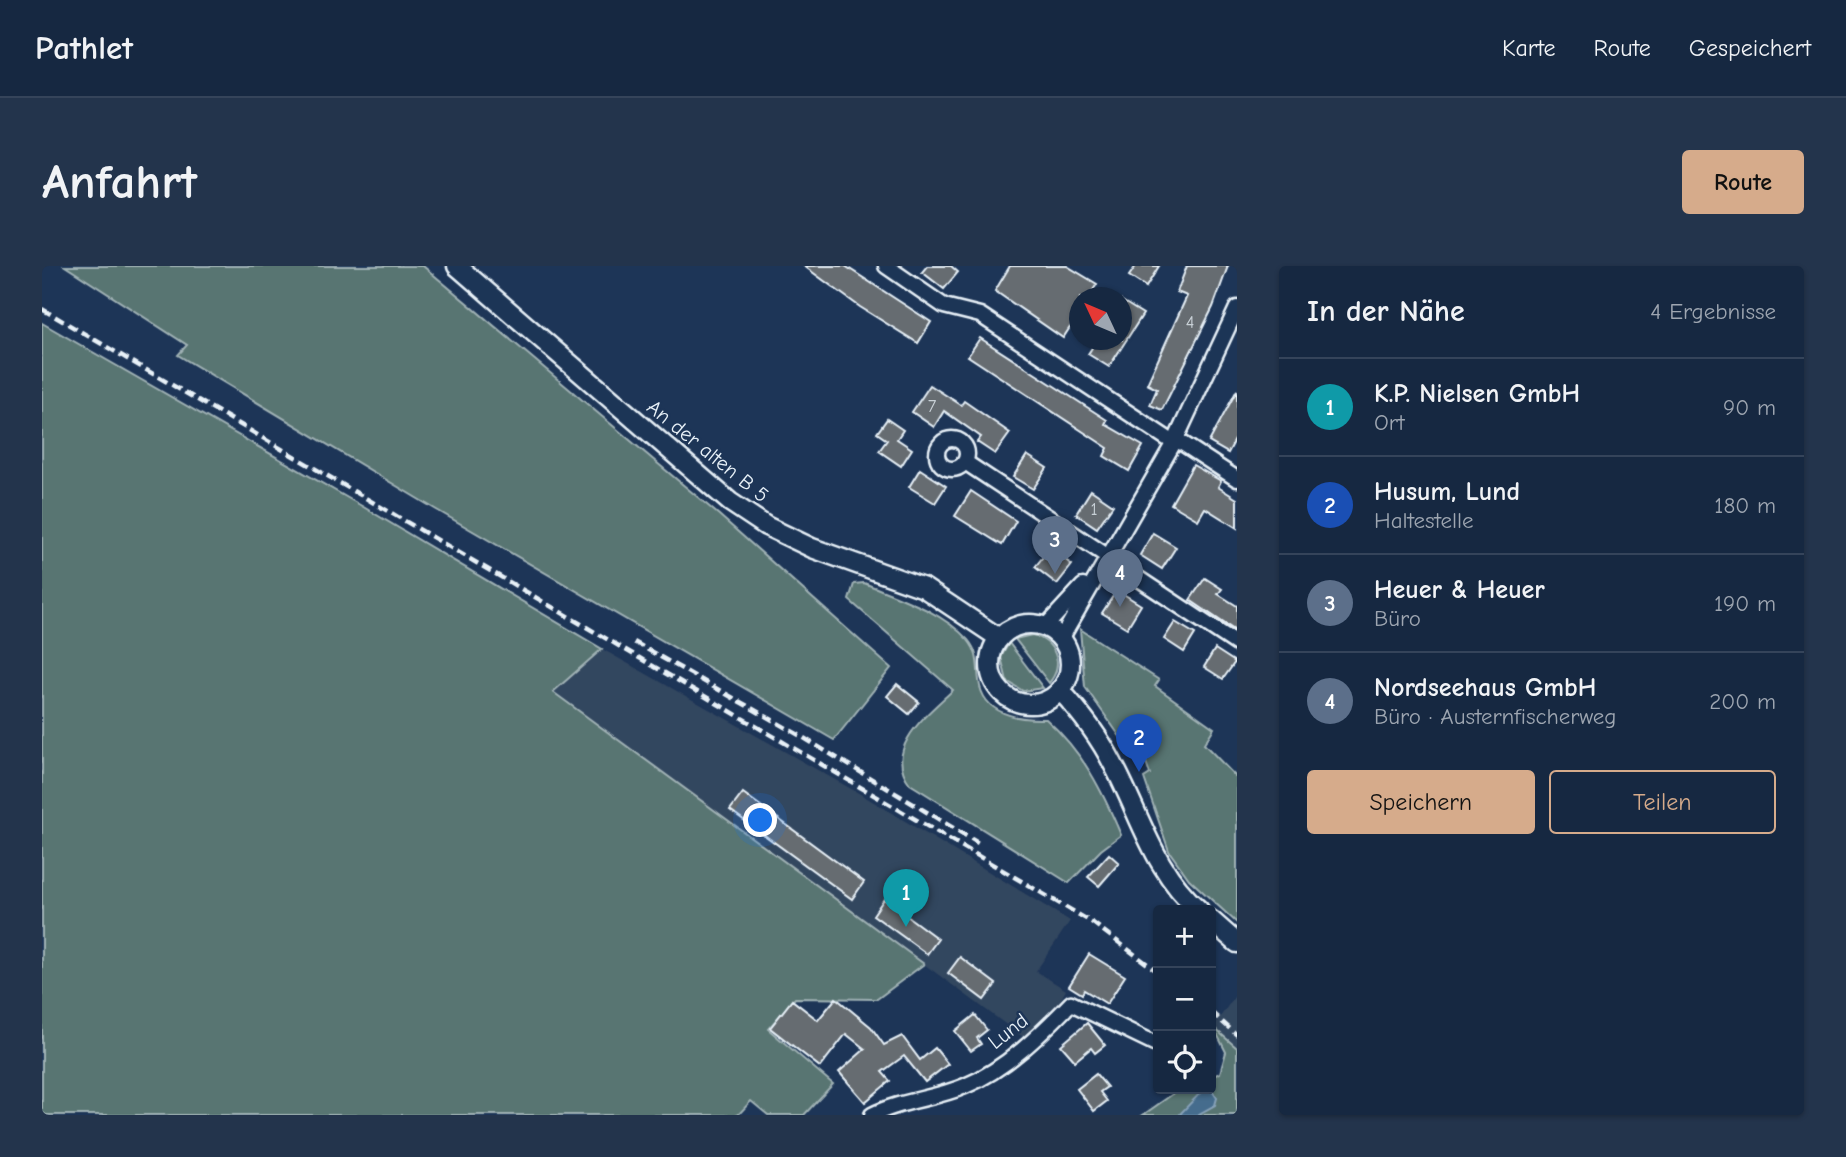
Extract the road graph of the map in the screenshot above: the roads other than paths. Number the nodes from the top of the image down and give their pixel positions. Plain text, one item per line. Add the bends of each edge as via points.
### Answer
1 (457, 266) edge
2 (886, 266) edge
3 (1236, 315) edge
4 (1175, 441) junction
5 (965, 462) dead end
6 (1237, 479) edge
7 (1104, 560) junction
8 (1045, 627) junction
9 (999, 638) junction
10 (1061, 639) junction
11 (1237, 644) edge
12 (1060, 690) junction
13 (1194, 905) edge
14 (1216, 924) edge
15 (1237, 943) edge
16 (1153, 1043) edge
17 (872, 1115) edge

1 - 9 main road, An der alten B 5 via 730,502 812,548 924,588
2 - 4 street via 944,306 980,315
3 - 4 street
4 - 6 street
4 - 7 street
5 - 7 street
7 - 8 street
7 - 10 street
7 - 11 street
8 - 9 main road via 1020,625
8 - 10 main road
9 - 12 main road via 990,665 999,690 1023,704 1037,704
10 - 12 main road via 1070,665
12 - 13 main road via 1107,752 1155,857
14 - 15 main road
16 - 17 street, Lund via 1071,1003 1034,1040 967,1085

